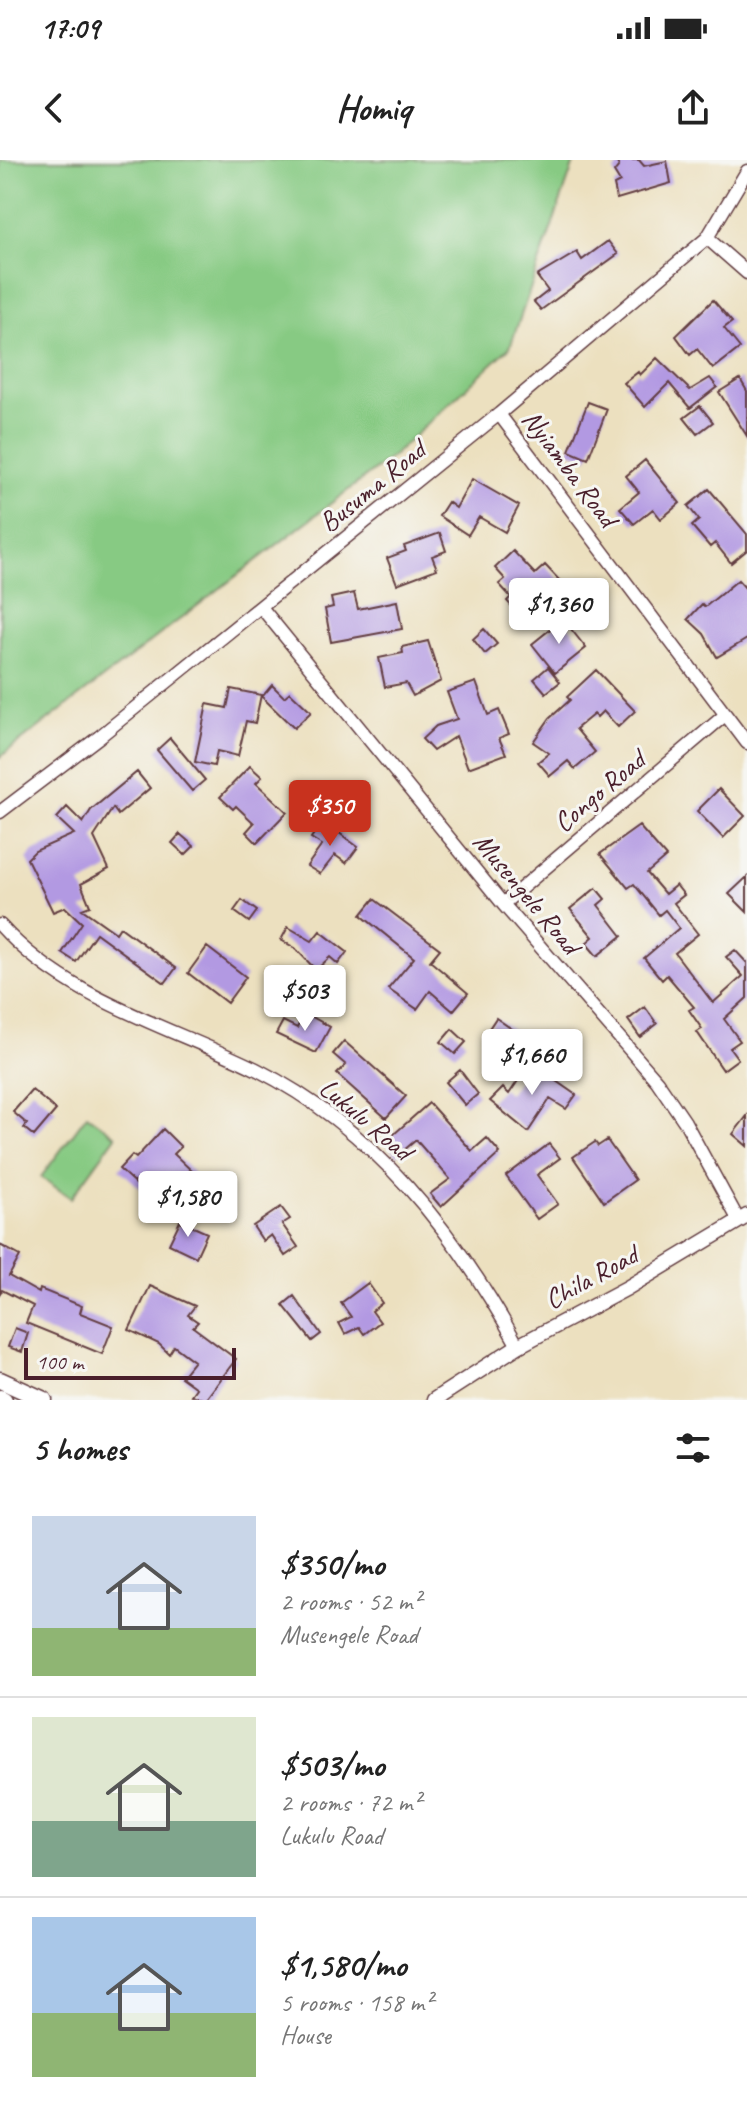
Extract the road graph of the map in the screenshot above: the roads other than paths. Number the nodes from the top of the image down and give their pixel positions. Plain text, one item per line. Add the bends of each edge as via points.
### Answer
1 (747, 171) edge
2 (707, 238) junction
3 (747, 273) edge
4 (499, 414) junction
5 (261, 607) junction
6 (725, 715) junction
7 (747, 743) edge
8 (0, 812) edge
9 (503, 904) junction
10 (0, 925) edge
11 (743, 1218) edge
12 (518, 1346) junction
13 (0, 1380) edge
14 (462, 1385) junction
15 (44, 1400) edge
16 (434, 1400) edge
17 (447, 1400) edge

1 - 2 street, Busuma Road
2 - 3 street
2 - 4 street, Busuma Road
4 - 5 street, Busuma Road
4 - 6 street, Nyiamba Road
5 - 8 street, Busuma Road
5 - 9 street, Musengele Road
6 - 7 street, Nyiamba Road
6 - 9 street, Congo Road
9 - 11 street, Musengele Road via 657,1081
10 - 12 street, Lukulu Road via 59,977 256,1069 341,1122 433,1215 490,1295
11 - 12 street, Chila Road
12 - 14 street, Chila Road
13 - 15 main road
14 - 16 street, Chila Road
14 - 17 street, Chila Road

